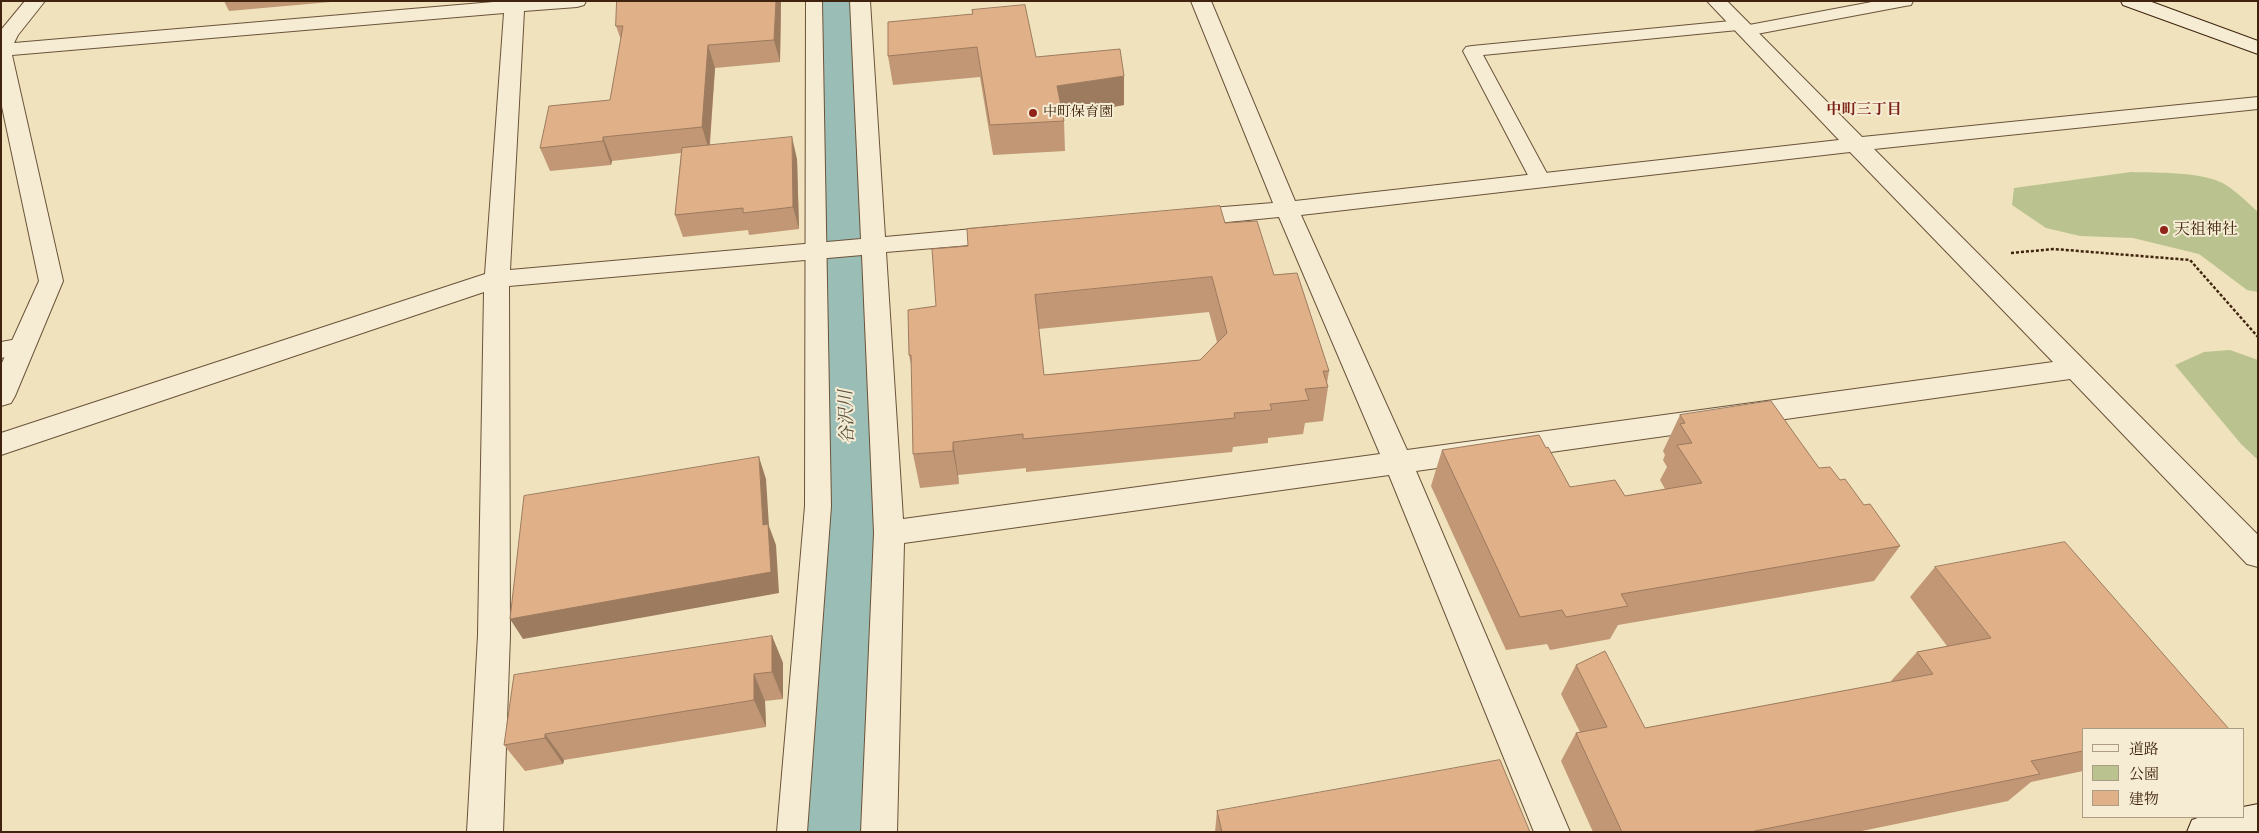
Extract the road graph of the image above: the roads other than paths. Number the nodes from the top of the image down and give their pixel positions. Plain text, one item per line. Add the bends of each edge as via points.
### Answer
1 (36, 1) edge
2 (577, 1) edge
3 (814, 1) edge
4 (860, 1) edge
5 (1201, 1) edge
6 (1716, 1) edge
7 (1905, 1) edge
8 (2130, 1) edge
9 (514, 4) edge
10 (1743, 28) junction
11 (2258, 48) edge
12 (1, 50) edge
13 (2258, 103) edge
14 (1858, 144) junction
15 (1541, 181) junction
16 (1287, 209) junction
17 (1169, 219) edge
18 (1031, 232) edge
19 (874, 246) junction
20 (817, 250) junction
21 (497, 279) junction
22 (12, 348) edge
23 (2074, 369) junction
24 (1, 396) edge
25 (1, 444) edge
26 (1398, 462) junction
27 (889, 533) junction
28 (2258, 555) edge
29 (2258, 821) edge
30 (485, 832) edge
31 (792, 832) edge
32 (879, 832) edge
33 (1552, 832) edge
34 (2205, 832) edge

1 - 12 street via 10,33
2 - 9 street
3 - 20 lane
4 - 19 street
5 - 16 street
6 - 10 street
7 - 10 lane
8 - 11 street
9 - 12 street
9 - 21 street
10 - 14 street
10 - 15 lane via 1472,52
12 - 22 street via 50,281
13 - 14 street
14 - 15 street
14 - 23 street
15 - 16 street
16 - 17 street
16 - 26 street
18 - 19 street
19 - 20 street
19 - 27 street
20 - 21 street
20 - 31 lane via 818,506
21 - 25 street
21 - 30 street via 494,635
22 - 24 street
23 - 26 street
23 - 28 street
26 - 27 street
26 - 33 street
27 - 32 street
29 - 34 street

